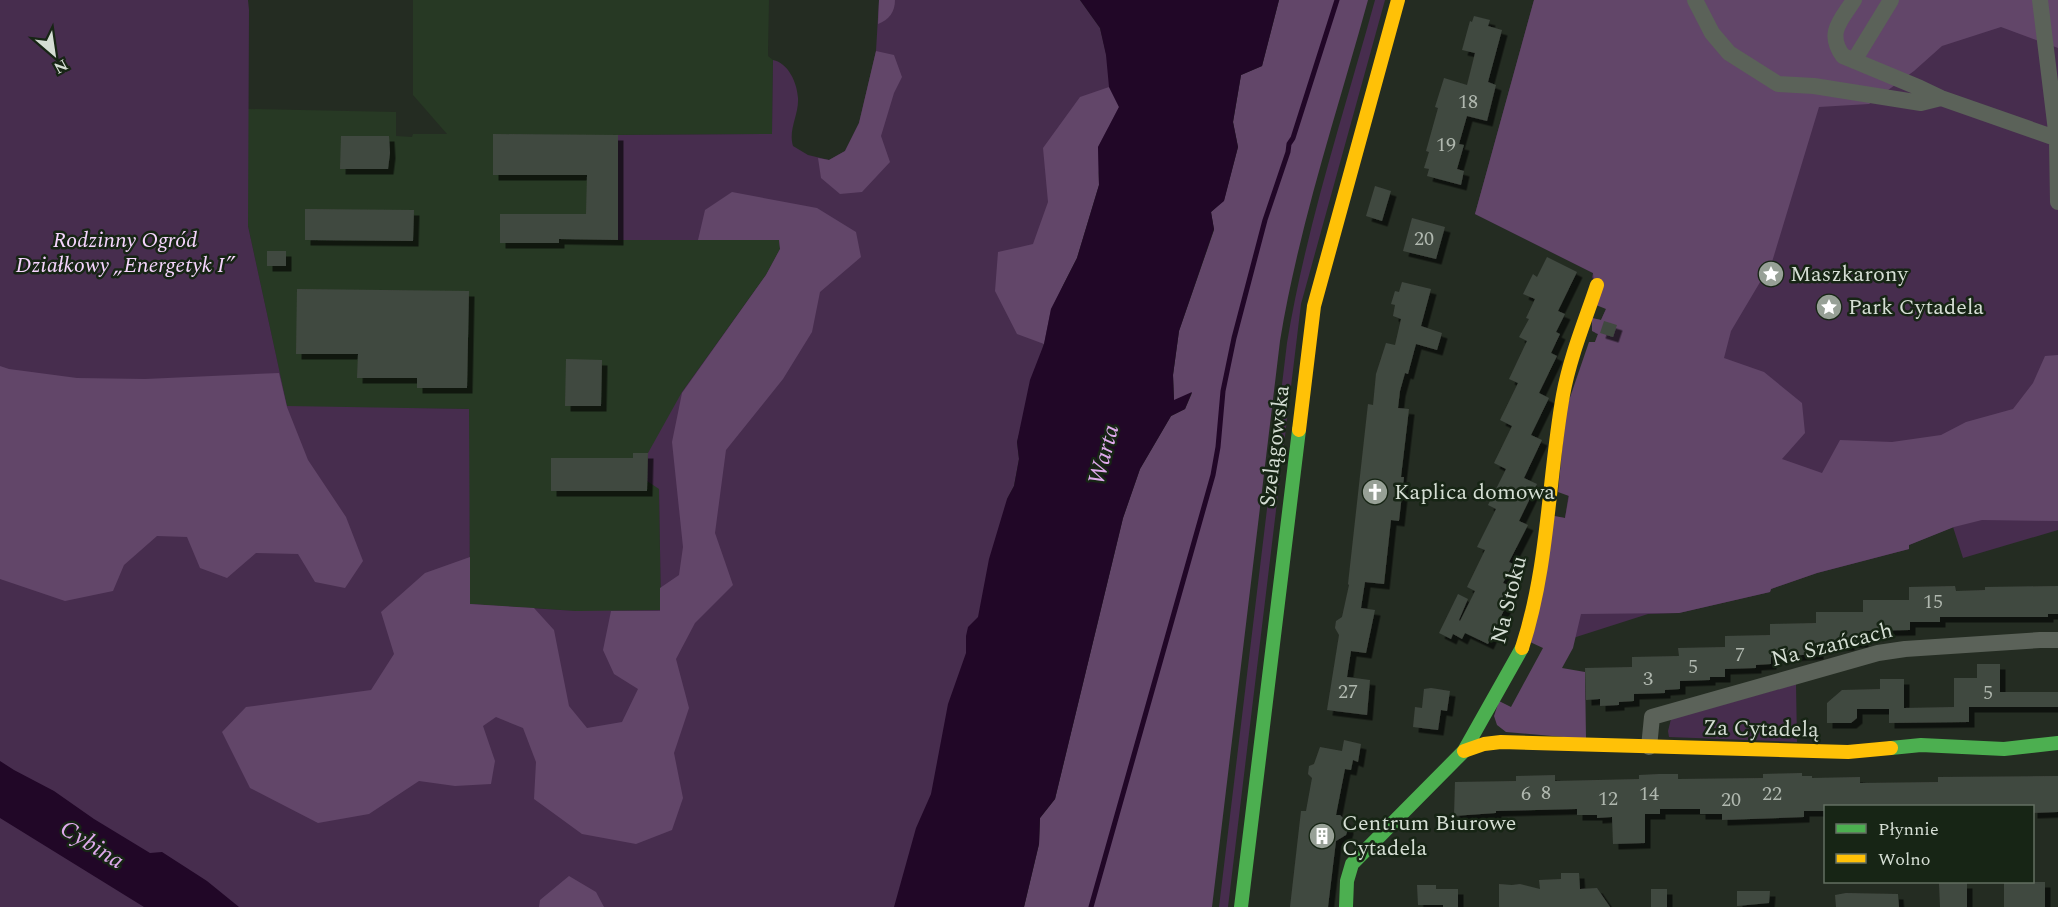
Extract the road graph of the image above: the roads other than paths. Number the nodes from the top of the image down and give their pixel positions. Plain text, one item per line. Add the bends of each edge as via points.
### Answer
1 (1398, 0) edge
2 (1854, 0) edge
3 (1891, 0) edge
4 (2040, 0) edge
5 (1697, 6) edge
6 (1858, 54) dead end
7 (1941, 98) junction
8 (2058, 139) edge
9 (2058, 202) edge
10 (1598, 285) dead end
11 (2058, 640) edge
12 (2058, 743) edge
13 (1649, 747) junction
14 (1464, 751) junction
15 (1240, 907) edge
16 (1346, 907) edge

1 - 15 street, Szelągowska via 1314,306
2 - 7 street via 1834,38 1843,56
3 - 6 street
4 - 8 street
5 - 7 street via 1729,53 1778,84 1921,103
7 - 8 street
8 - 9 street
10 - 14 street, Na Stoku via 1563,392 1541,570 1526,639
11 - 13 street, Na Szańcach via 1878,653 1652,717
12 - 13 street, Za Cytadelą via 2004,748 1921,745 1848,752
13 - 14 street, Za Cytadelą via 1495,741
14 - 16 street, Na Stoku via 1352,864

